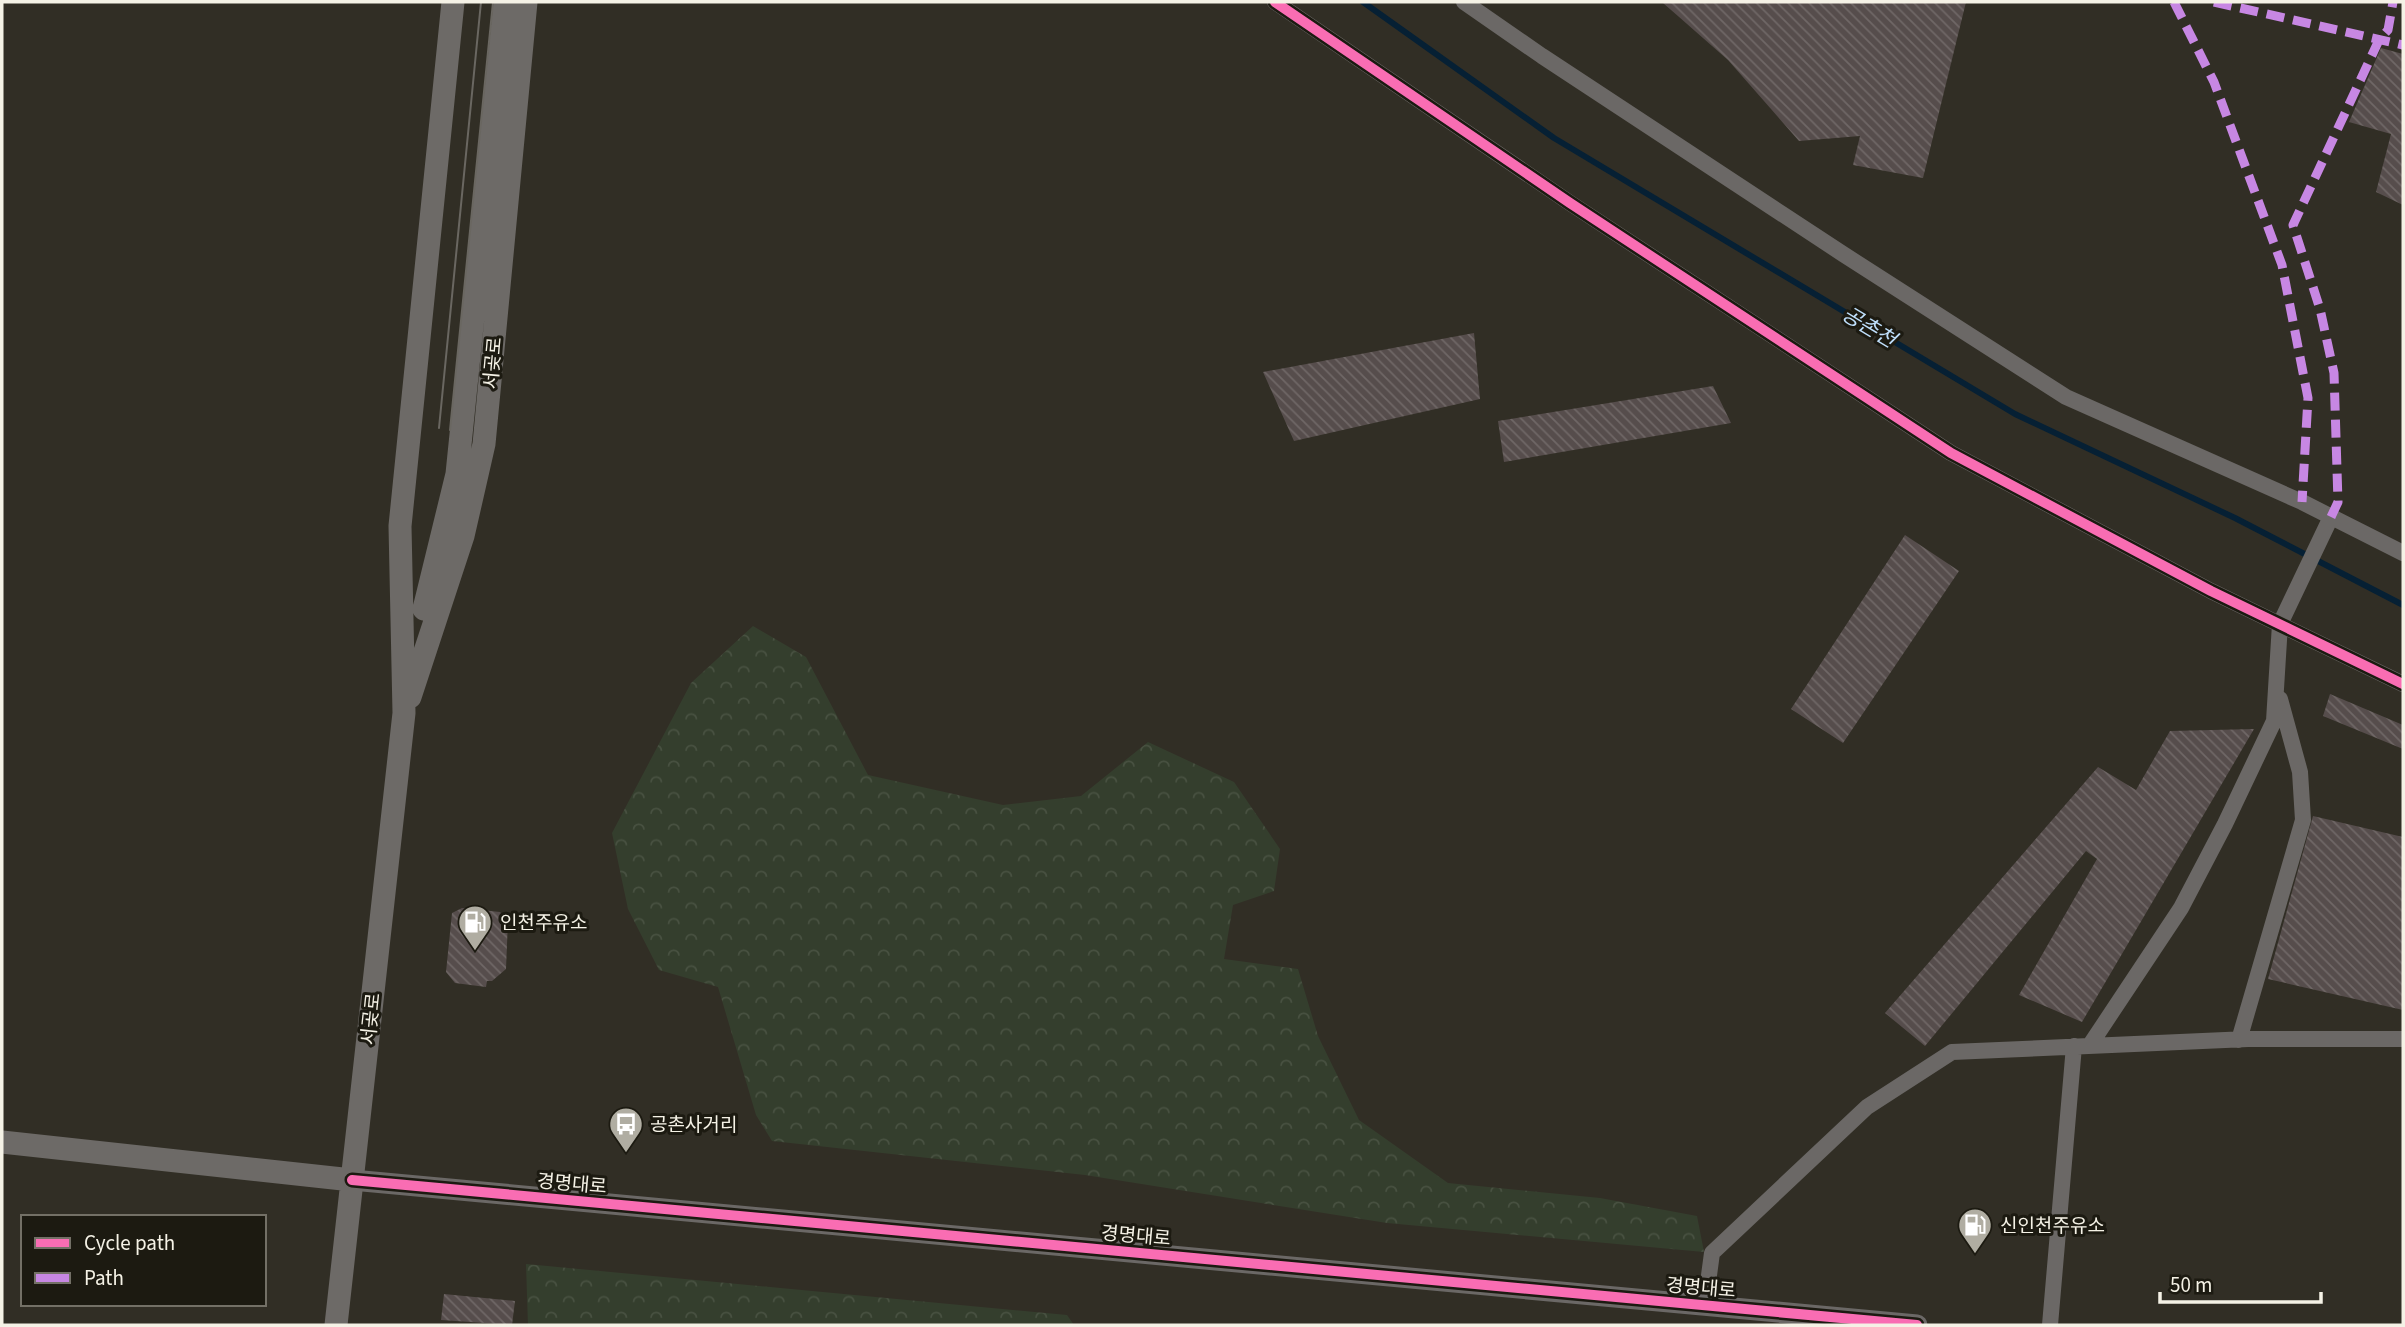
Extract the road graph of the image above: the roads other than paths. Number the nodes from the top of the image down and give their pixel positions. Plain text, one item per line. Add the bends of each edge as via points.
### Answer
1 (453, 2) edge
2 (505, 2) edge
3 (526, 2) edge
4 (1275, 2) edge
5 (1464, 2) edge
6 (2327, 524) junction
7 (2403, 553) edge
8 (2282, 618) junction
9 (404, 682) junction
10 (2403, 684) edge
11 (2276, 686) junction
12 (404, 713) junction
13 (2239, 1040) junction
14 (2403, 1040) edge
15 (2082, 1045) junction
16 (2, 1142) edge
17 (352, 1180) junction
18 (1705, 1305) junction
19 (1774, 1318) edge
20 (336, 1325) edge
21 (1917, 1325) edge
22 (2050, 1325) edge

1 - 9 main road, 서곶로 via 400,526
2 - 9 main road, 서곶로 via 457,474
3 - 12 main road, 서곶로 via 485,444 463,536
4 - 8 street via 1951,453 2211,591
5 - 6 street via 2066,397 2302,502
6 - 7 street
6 - 8 street
8 - 10 street
8 - 11 street
9 - 12 main road, 서곶로
11 - 13 street via 2300,772 2303,820
11 - 15 street via 2274,720 2181,908
12 - 17 main road, 서곶로
13 - 14 street
13 - 15 street
15 - 18 street via 1952,1052 1867,1107 1712,1253
15 - 22 street
16 - 17 main road, 경명대로
17 - 18 street, 경명대로
17 - 20 main road, 서곶로
18 - 19 street, 경명대로
19 - 21 street, 경명대로

